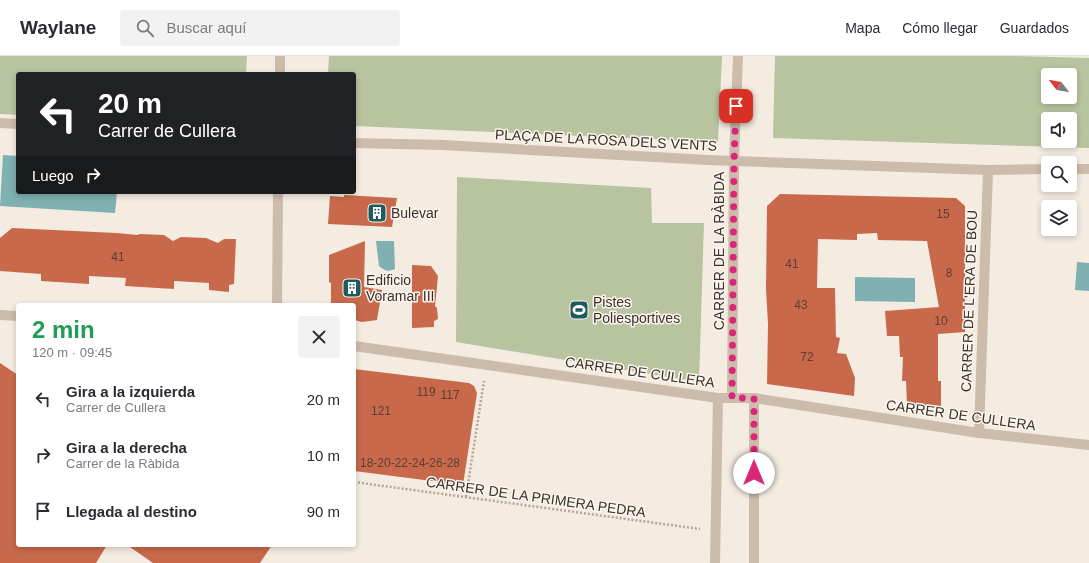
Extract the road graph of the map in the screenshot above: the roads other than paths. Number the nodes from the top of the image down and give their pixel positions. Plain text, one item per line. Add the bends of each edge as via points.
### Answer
1 (280, 56) edge
2 (738, 56) edge
3 (280, 72) edge
4 (0, 123) edge
5 (16, 124) edge
6 (356, 143) edge
7 (734, 161) junction
8 (1041, 169) edge
9 (1077, 169) edge
10 (1089, 169) edge
11 (988, 170) junction
12 (278, 194) edge
13 (277, 303) edge
14 (0, 315) edge
15 (16, 316) edge
16 (356, 346) edge
17 (718, 398) junction
18 (732, 398) junction
19 (754, 398) junction
20 (979, 433) junction
21 (1089, 445) edge
22 (715, 563) edge
23 (754, 563) edge

1 - 3 street
2 - 7 street, CARRER DE LA RÀBIDA
4 - 5 street
6 - 7 street, PLAÇA DE LA ROSA DELS VENTS via 443,145
7 - 11 street, PLAÇA DE LA ROSA DELS VENTS
7 - 18 street, CARRER DE LA RÀBIDA
8 - 11 street, PLAÇA DE LA ROSA DELS VENTS
9 - 10 street
11 - 20 street, CARRER DE L'ERA DE BOU
12 - 13 street
14 - 15 street
16 - 17 street, CARRER DE CULLERA
17 - 18 street, CARRER DE CULLERA
17 - 22 street
18 - 19 street, CARRER DE CULLERA
19 - 20 street, CARRER DE CULLERA
19 - 23 street
20 - 21 street, CARRER DE CULLERA

